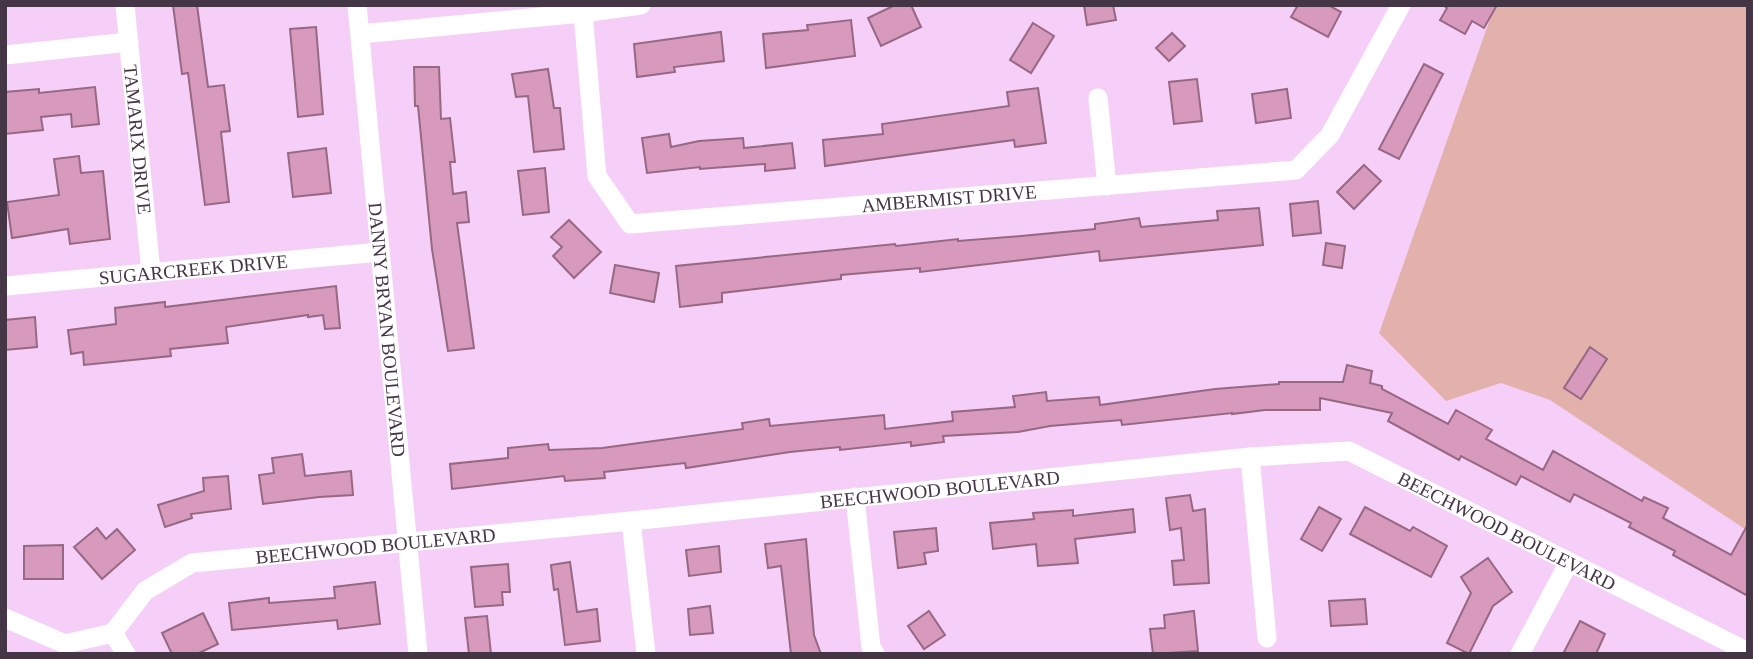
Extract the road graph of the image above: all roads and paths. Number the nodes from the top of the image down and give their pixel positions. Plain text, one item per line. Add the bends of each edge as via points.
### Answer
1 (125, 5) edge
2 (357, 5) edge
3 (641, 5) edge
4 (1401, 5) edge
5 (583, 13) junction
6 (360, 34) junction
7 (129, 42) junction
8 (5, 55) edge
9 (1098, 99) dead end
10 (1107, 186) junction
11 (380, 252) junction
12 (151, 273) junction
13 (5, 286) edge
14 (1250, 457) junction
15 (855, 496) junction
16 (631, 521) junction
17 (408, 543) junction
18 (1569, 562) junction
19 (5, 618) edge
20 (113, 632) junction
21 (1267, 638) dead end
22 (1748, 652) edge
23 (126, 654) edge
24 (418, 654) edge
25 (646, 654) edge
26 (875, 654) edge
27 (1520, 654) edge

1 - 7 street, TAMARIX DRIVE
2 - 6 street, DANNY BRYAN BOULEVARD
3 - 5 street
4 - 10 street, AMBERMIST DRIVE via 1331,135 1296,170
5 - 6 street
5 - 10 street, AMBERMIST DRIVE via 597,176 629,224
6 - 11 street, DANNY BRYAN BOULEVARD
7 - 8 street
7 - 12 street, TAMARIX DRIVE
9 - 10 street
11 - 12 street, SUGARCREEK DRIVE
11 - 17 street, DANNY BRYAN BOULEVARD
12 - 13 street, SUGARCREEK DRIVE
14 - 15 street, BEECHWOOD BOULEVARD
14 - 18 street, BEECHWOOD BOULEVARD via 1349,451
14 - 21 street
15 - 16 street, BEECHWOOD BOULEVARD
15 - 26 street
16 - 17 street, BEECHWOOD BOULEVARD
16 - 25 street
17 - 20 street, BEECHWOOD BOULEVARD via 192,563 145,591
17 - 24 street, DANNY BRYAN BOULEVARD
18 - 22 street, BEECHWOOD BOULEVARD
18 - 27 street
19 - 20 street via 65,644
20 - 23 street

